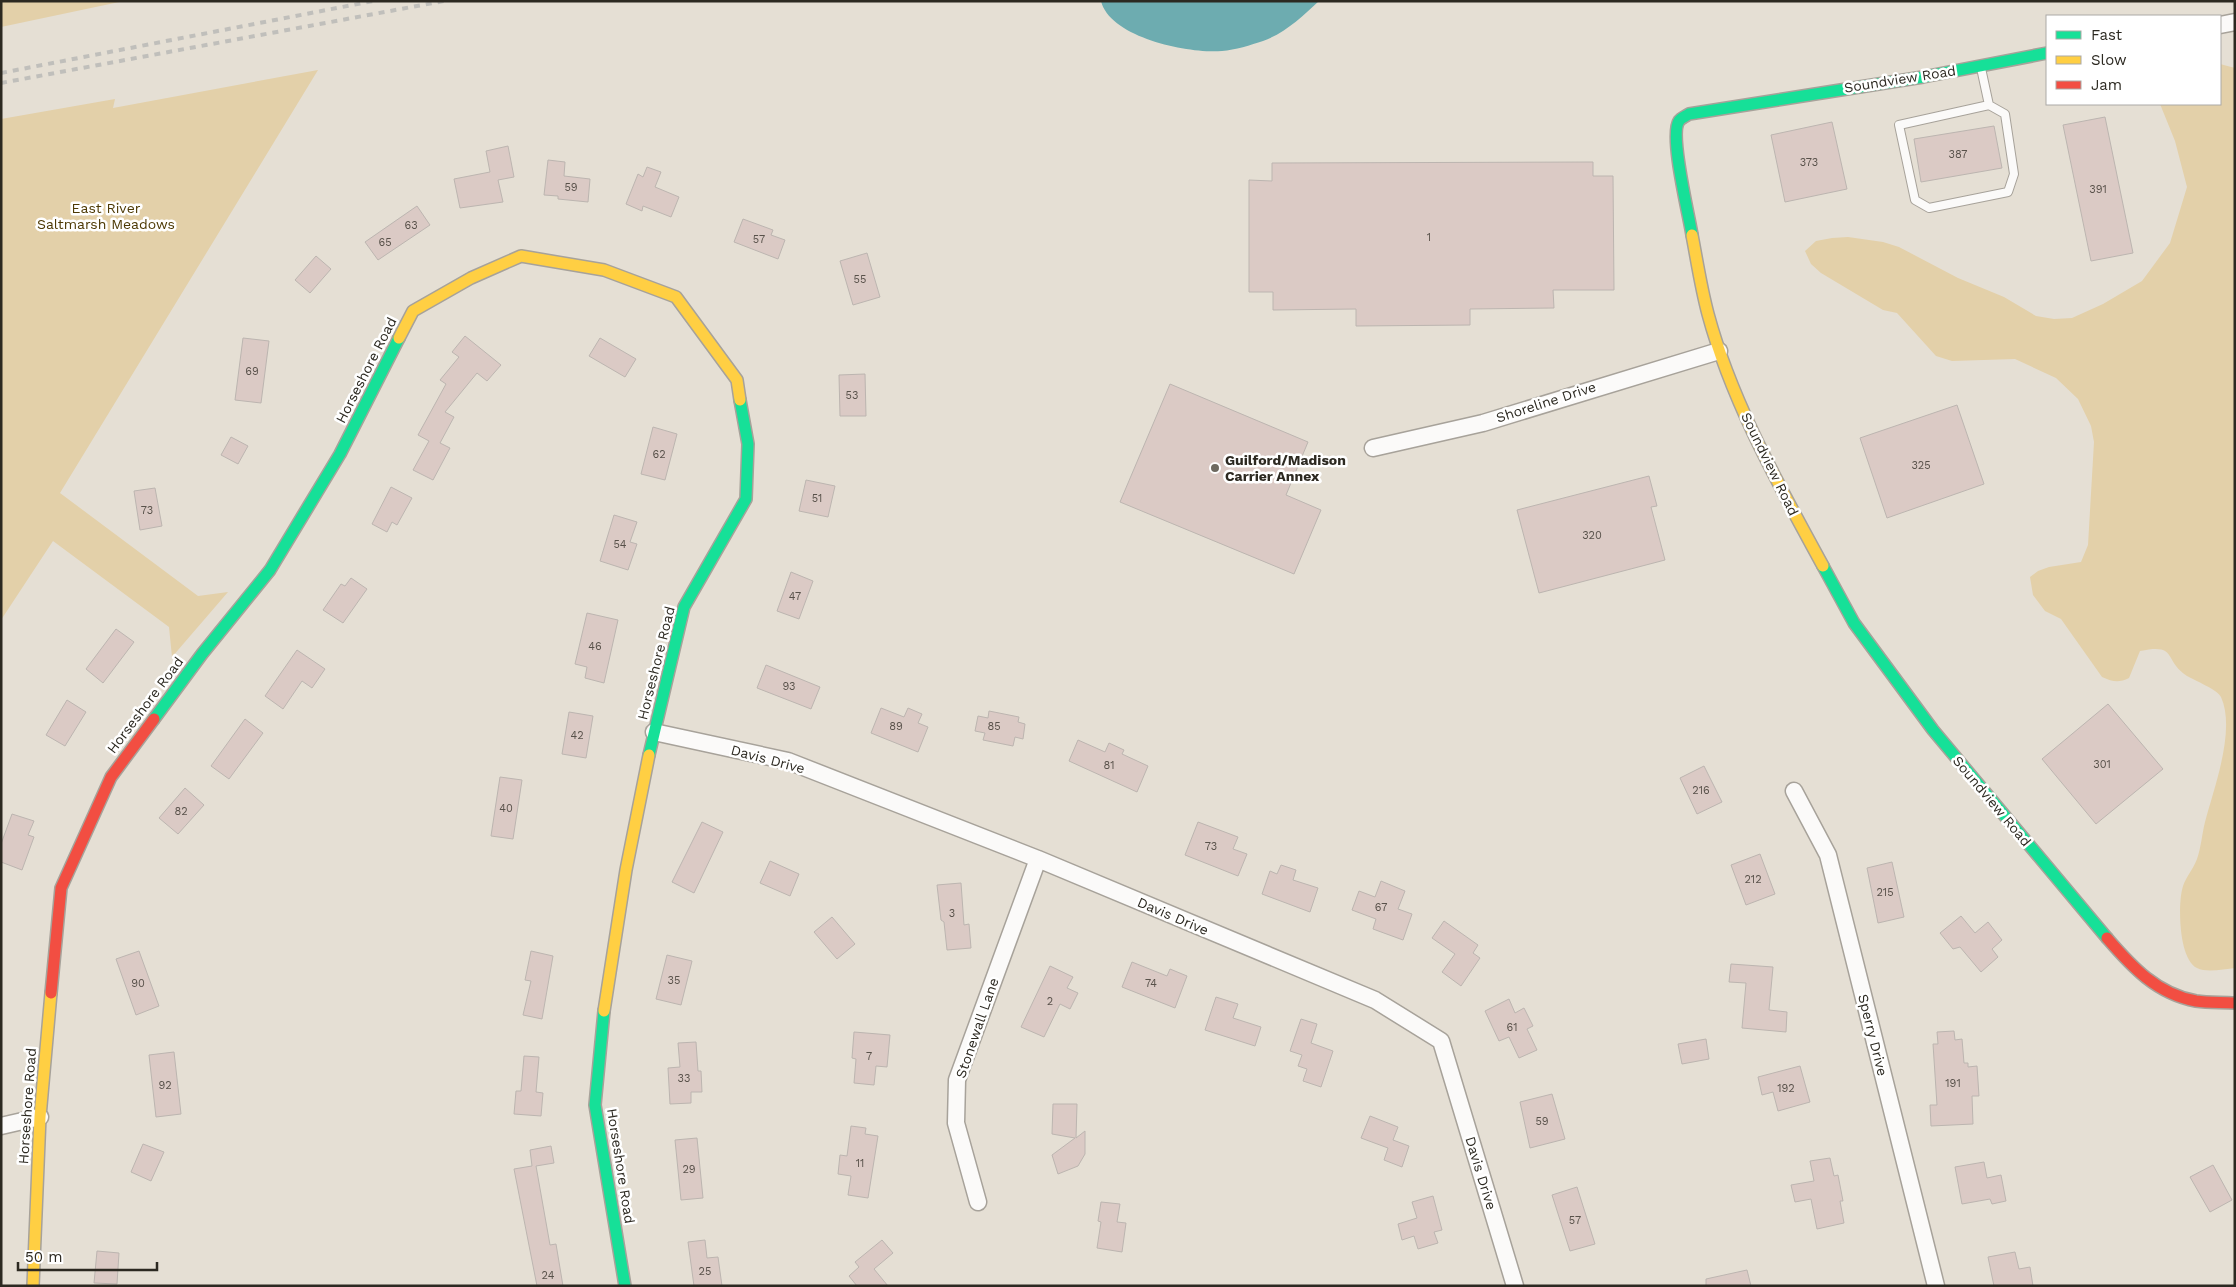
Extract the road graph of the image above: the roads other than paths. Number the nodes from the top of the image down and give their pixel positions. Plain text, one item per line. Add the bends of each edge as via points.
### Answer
1 (2235, 22) edge
2 (2221, 25) edge
3 (2046, 53) edge
4 (1981, 66) junction
5 (1989, 105) junction
6 (1719, 351) junction
7 (1373, 448) dead end
8 (654, 732) junction
9 (1794, 791) dead end
10 (1038, 859) junction
11 (2235, 1003) edge
12 (40, 1117) junction
13 (1, 1126) edge
14 (978, 1202) dead end
15 (34, 1286) edge
16 (626, 1286) edge
17 (1515, 1286) edge
18 (1936, 1286) edge

1 - 2 street
3 - 4 street, Soundview Road
4 - 5 lane
4 - 6 street, Soundview Road via 1684,116 1676,132 1681,187 1707,312
5 - 5 lane via 1899,125 1915,200 1929,208 2008,192 2014,174 2005,114
6 - 7 street, Shoreline Drive via 1483,423
6 - 11 street, Soundview Road via 1777,482 1854,623 1933,730 2130,965 2159,989 2196,1001
8 - 10 street, Davis Drive via 788,761
8 - 12 street, Horseshore Road via 684,607 746,499 748,444 738,380 676,297 604,270 521,256 471,278 413,311 340,454 270,570 202,654 111,776 61,888
8 - 16 street, Horseshore Road via 626,870 603,1016 596,1105
9 - 18 street, Sperry Drive via 1828,855
10 - 14 street, Stonewall Lane via 957,1080 956,1123
10 - 17 street, Davis Drive via 1375,1000 1441,1041
12 - 13 street
12 - 15 street, Horseshore Road

